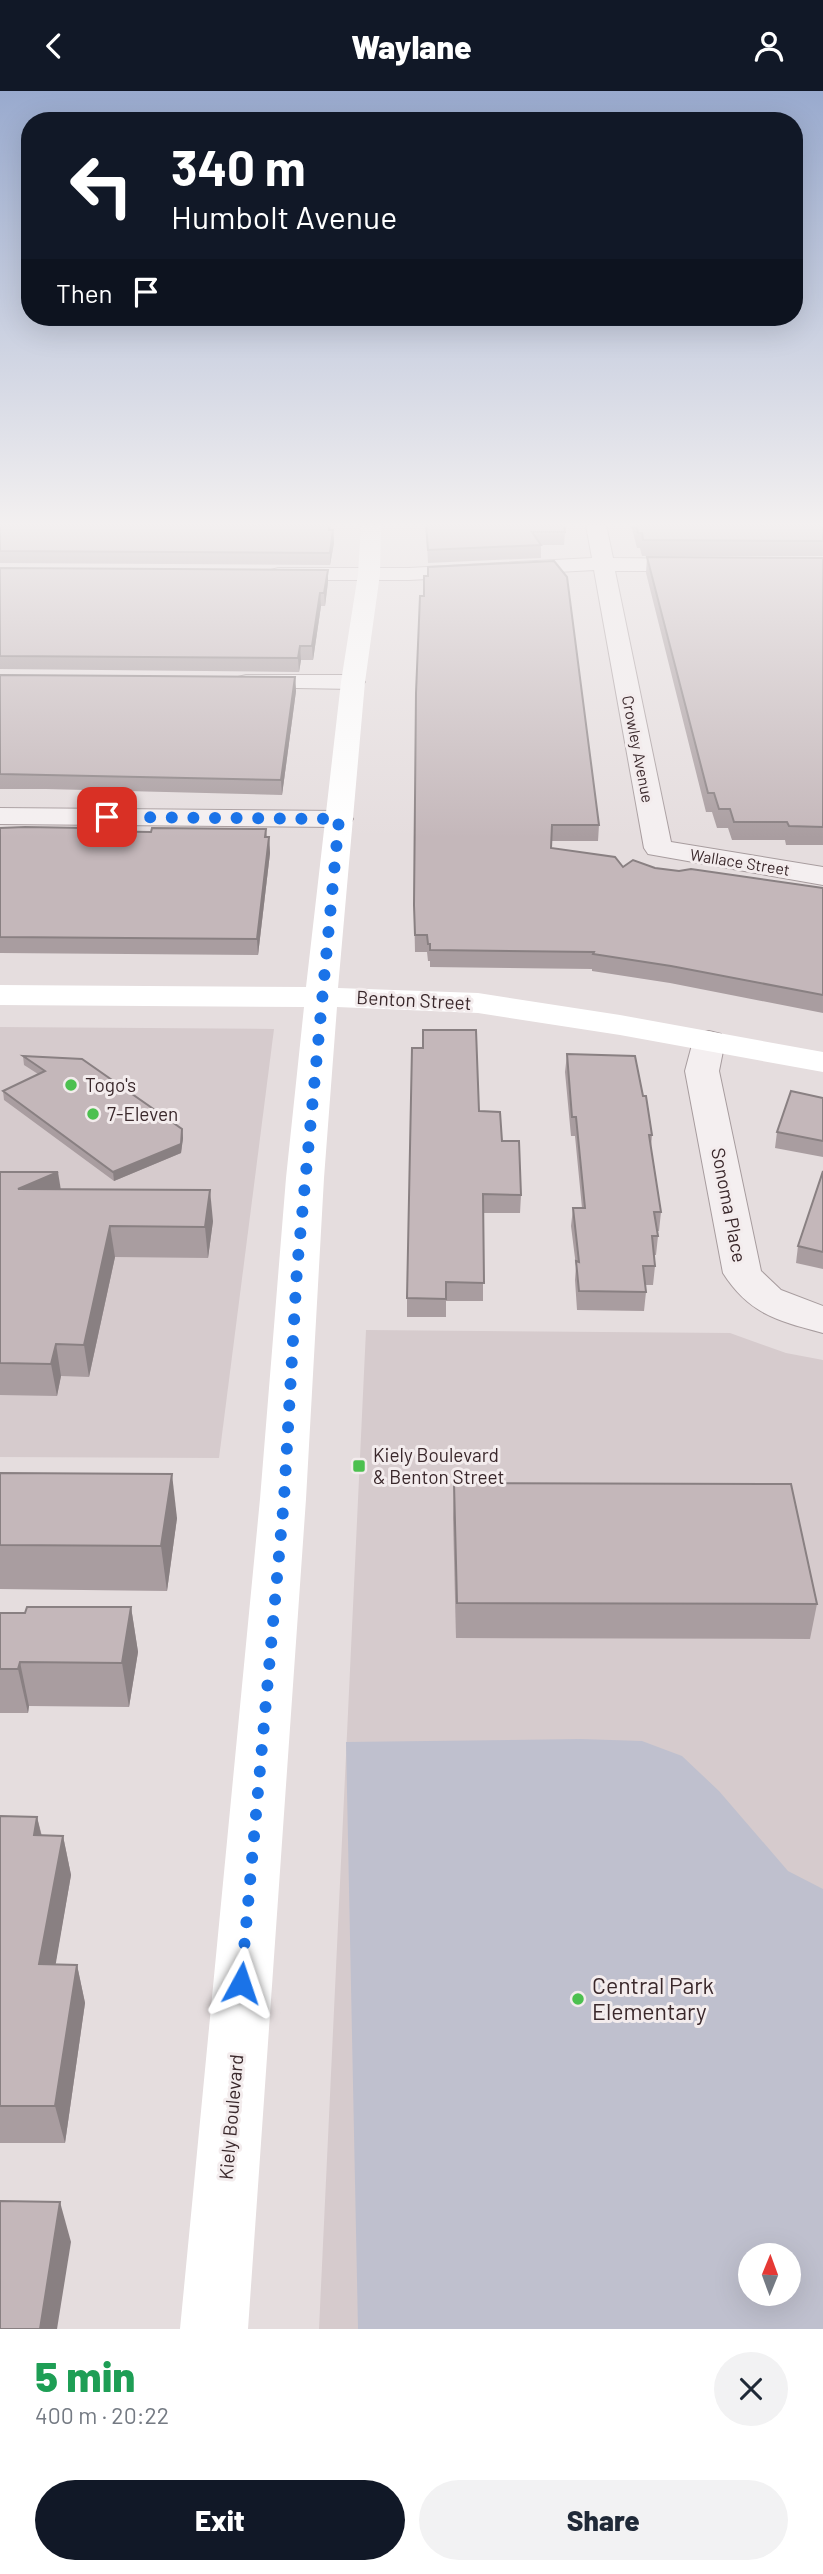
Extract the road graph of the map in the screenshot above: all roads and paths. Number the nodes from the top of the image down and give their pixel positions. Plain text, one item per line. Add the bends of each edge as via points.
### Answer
1 (361, 629) edge
2 (615, 629) edge
3 (220, 681) edge
4 (353, 682) junction
5 (0, 816) edge
6 (339, 819) junction
7 (658, 848) joint
8 (823, 876) edge
9 (0, 995) edge
10 (322, 997) junction
11 (709, 1041) junction
12 (823, 1062) edge
13 (823, 1320) edge
14 (214, 2329) edge

1 - 4 main road, Kiely Boulevard
2 - 7 street, Crowley Avenue
3 - 4 street
4 - 6 main road, Kiely Boulevard
5 - 6 street
6 - 10 main road, Kiely Boulevard
7 - 8 street, Wallace Street
9 - 10 main road, Benton Street
10 - 11 main road, Benton Street via 478,1003
10 - 14 main road, Kiely Boulevard
11 - 12 main road, Benton Street
11 - 13 street, Sonoma Place via 702,1070 742,1273 751,1289 769,1303

